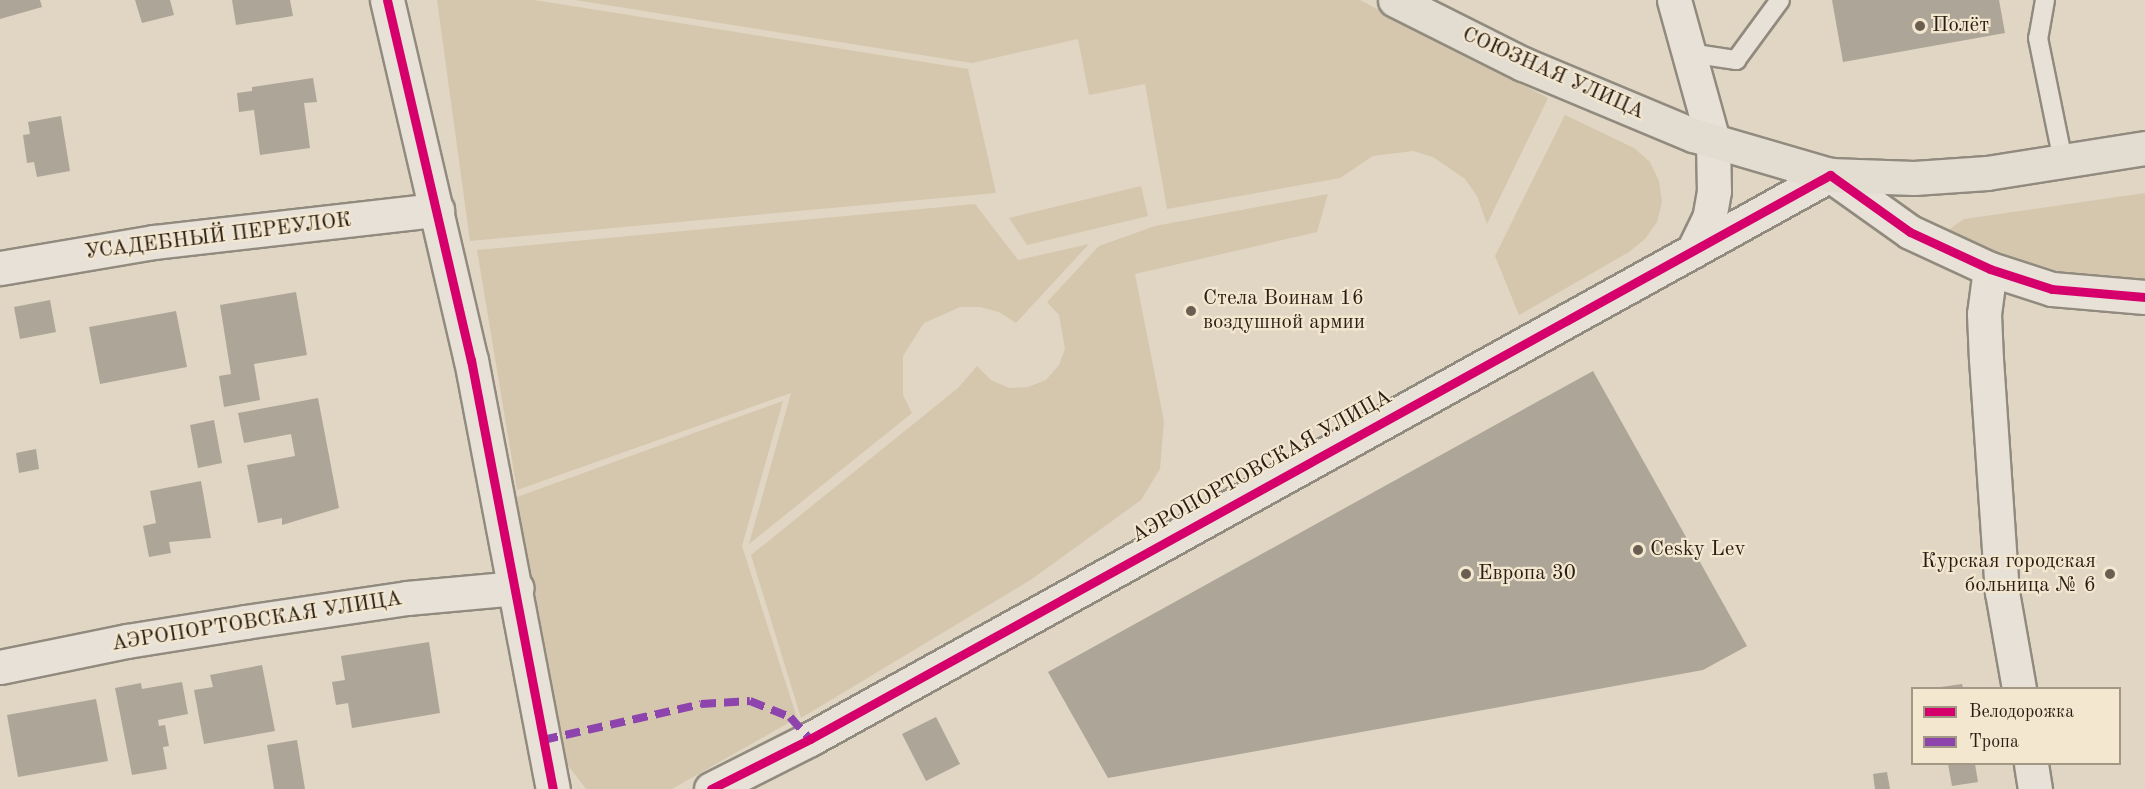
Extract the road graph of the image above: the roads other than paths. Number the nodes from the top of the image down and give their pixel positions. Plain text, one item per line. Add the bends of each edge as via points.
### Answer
1 (387, 0) edge
2 (1395, 0) edge
3 (1674, 0) edge
4 (1780, 0) edge
5 (2045, 0) edge
6 (1689, 52) junction
7 (1713, 141) junction
8 (2145, 148) edge
9 (2063, 161) junction
10 (1830, 175) junction
11 (437, 210) junction
12 (1693, 251) junction
13 (0, 268) edge
14 (1990, 269) junction
15 (2145, 297) edge
16 (517, 588) junction
17 (0, 667) edge
18 (2019, 687) edge
19 (2031, 765) edge
20 (553, 789) edge
21 (711, 789) edge
22 (2035, 789) edge

1 - 11 street
2 - 7 main road, СОЮЗНАЯ УЛИЦА via 1523,64
3 - 6 street
4 - 6 lane via 1736,60
5 - 9 lane via 2038,38
6 - 7 street
7 - 10 main road, СОЮЗНАЯ УЛИЦА
7 - 12 street via 1714,191 1709,218
8 - 9 main road, СОЮЗНАЯ УЛИЦА
9 - 10 main road, СОЮЗНАЯ УЛИЦА via 1976,174 1914,178
10 - 12 street, АЭРОПОРТОВСКАЯ УЛИЦА
10 - 14 street via 1910,232
11 - 13 street, УСАДЕБНЫЙ ПЕРЕУЛОК via 154,242
11 - 16 street
12 - 21 street, АЭРОПОРТОВСКАЯ УЛИЦА via 810,739
14 - 15 street via 2052,289
14 - 18 street via 1984,314 2002,592
16 - 17 street, АЭРОПОРТОВСКАЯ УЛИЦА via 407,598 244,622
16 - 20 street
19 - 22 street

